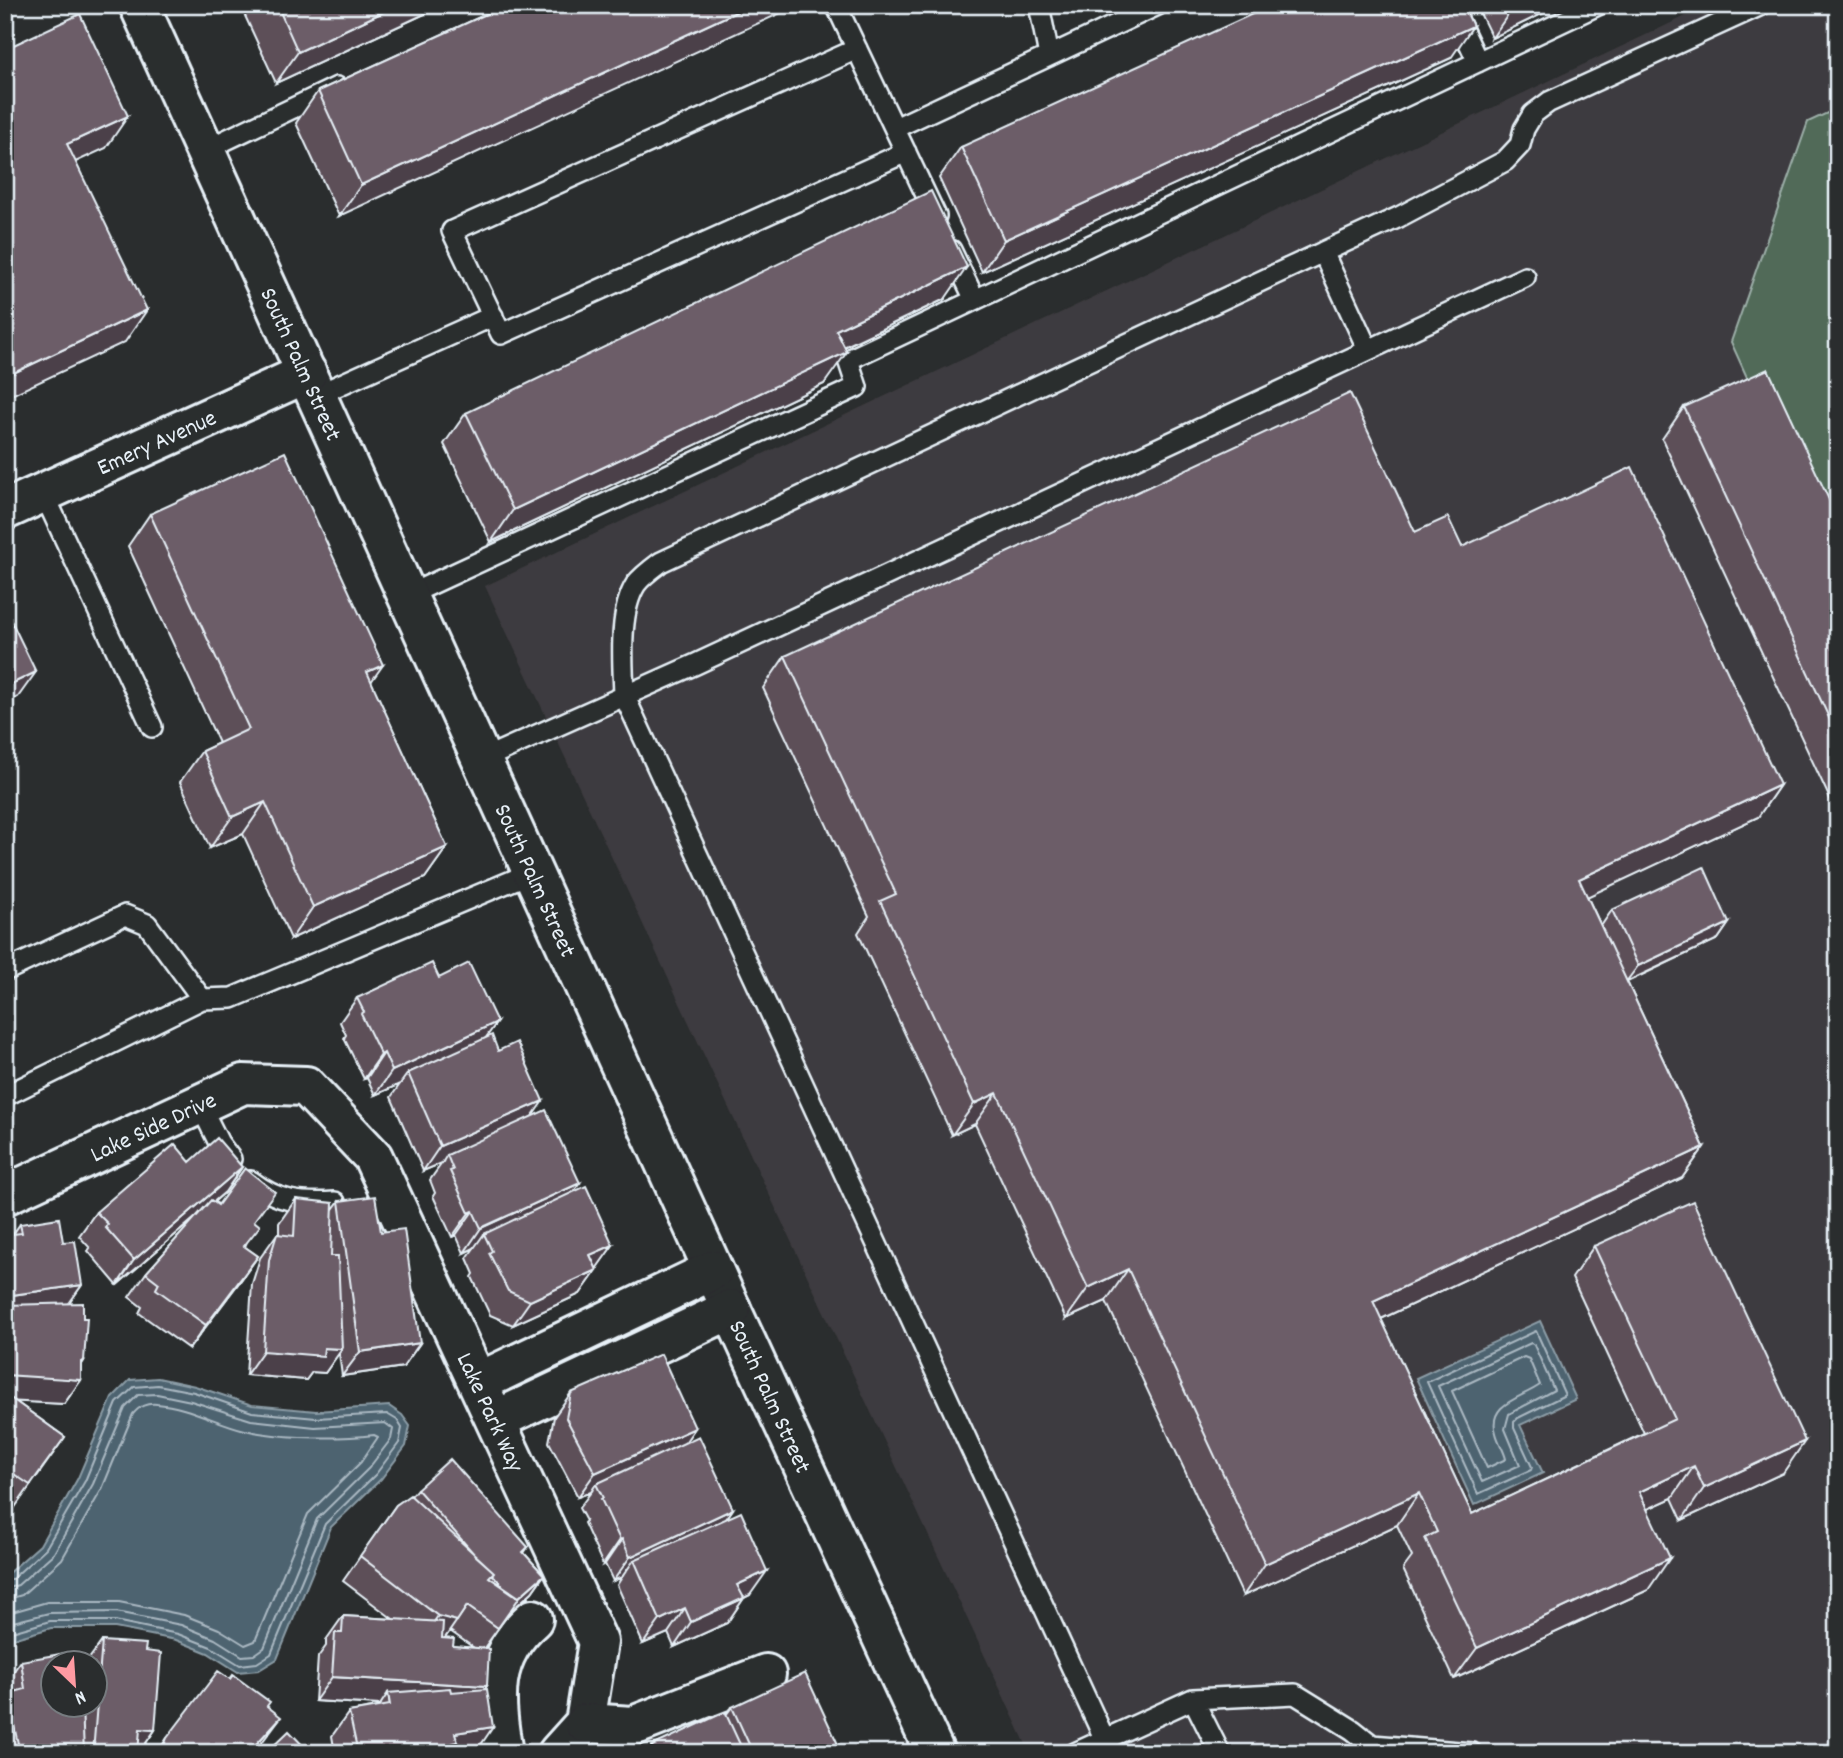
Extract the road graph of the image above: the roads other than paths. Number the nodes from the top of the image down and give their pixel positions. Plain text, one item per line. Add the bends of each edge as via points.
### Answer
1 (139, 5) edge
2 (836, 5) edge
3 (1039, 5) edge
4 (1158, 5) edge
5 (1451, 5) edge
6 (1598, 5) edge
7 (1761, 5) edge
8 (857, 49) junction
9 (1049, 56) junction
10 (1478, 62) junction
11 (351, 80) edge
12 (895, 128) junction
13 (205, 150) junction
14 (906, 152) junction
15 (1323, 252) junction
16 (1525, 277) dead end
17 (975, 300) junction
18 (493, 316) junction
19 (1368, 351) junction
20 (312, 384) junction
21 (43, 492) junction
22 (5, 510) edge
23 (408, 595) junction
24 (624, 695) junction
25 (152, 727) dead end
26 (483, 759) junction
27 (533, 872) junction
28 (5, 971) edge
29 (202, 999) junction
30 (306, 1086) joint
31 (5, 1096) edge
32 (200, 1105) junction
33 (5, 1195) edge
34 (335, 1202) edge
35 (713, 1270) junction
36 (731, 1309) junction
37 (479, 1382) junction
38 (496, 1420) junction
39 (533, 1619) dead end
40 (766, 1674) dead end
41 (1193, 1699) junction
42 (585, 1724) junction
43 (1108, 1746) edge
44 (1372, 1749) edge
45 (1450, 1752) edge
46 (503, 1753) edge
47 (558, 1753) edge
48 (935, 1753) edge
49 (1075, 1753) edge
50 (1220, 1753) edge
51 (1472, 1753) edge

1 - 13 street, South Palm Street
2 - 8 lane
3 - 9 lane
4 - 9 lane
5 - 10 lane
6 - 10 lane
7 - 15 lane via 1549,102 1533,114 1520,145 1505,161
8 - 12 lane
8 - 18 lane via 452,231
9 - 12 lane
10 - 17 lane
11 - 13 lane
12 - 14 lane
13 - 20 street, South Palm Street
14 - 17 lane
14 - 18 lane via 501,334
15 - 19 lane
15 - 24 lane via 661,562 637,583 627,605
16 - 19 lane
17 - 23 lane via 848,359 857,387
18 - 20 lane
19 - 24 lane
20 - 21 street, Emery Avenue
20 - 23 street, South Palm Street
21 - 22 street, Emery Avenue
21 - 25 lane
23 - 26 street, South Palm Street
24 - 26 lane
24 - 43 lane
26 - 27 street, South Palm Street
27 - 29 lane via 232,998
27 - 35 street, South Palm Street
28 - 29 lane via 125,915 147,925
29 - 31 lane
30 - 32 street, Lake Side Drive via 243,1084
30 - 37 street, Lake Park Way via 373,1157
32 - 33 street, Lake Side Drive
32 - 34 lane via 219,1143 243,1174 267,1193 302,1204
35 - 36 street, South Palm Street
35 - 37 street
36 - 38 street
36 - 48 street, South Palm Street
37 - 38 street, Lake Park Way
38 - 42 street, Lake Park Way via 598,1642
39 - 46 street via 519,1631 500,1663 496,1708
40 - 42 street via 633,1726
41 - 43 lane
41 - 44 lane via 1295,1694 1353,1730
41 - 50 lane
42 - 47 street
43 - 49 lane
44 - 45 lane
45 - 51 lane

